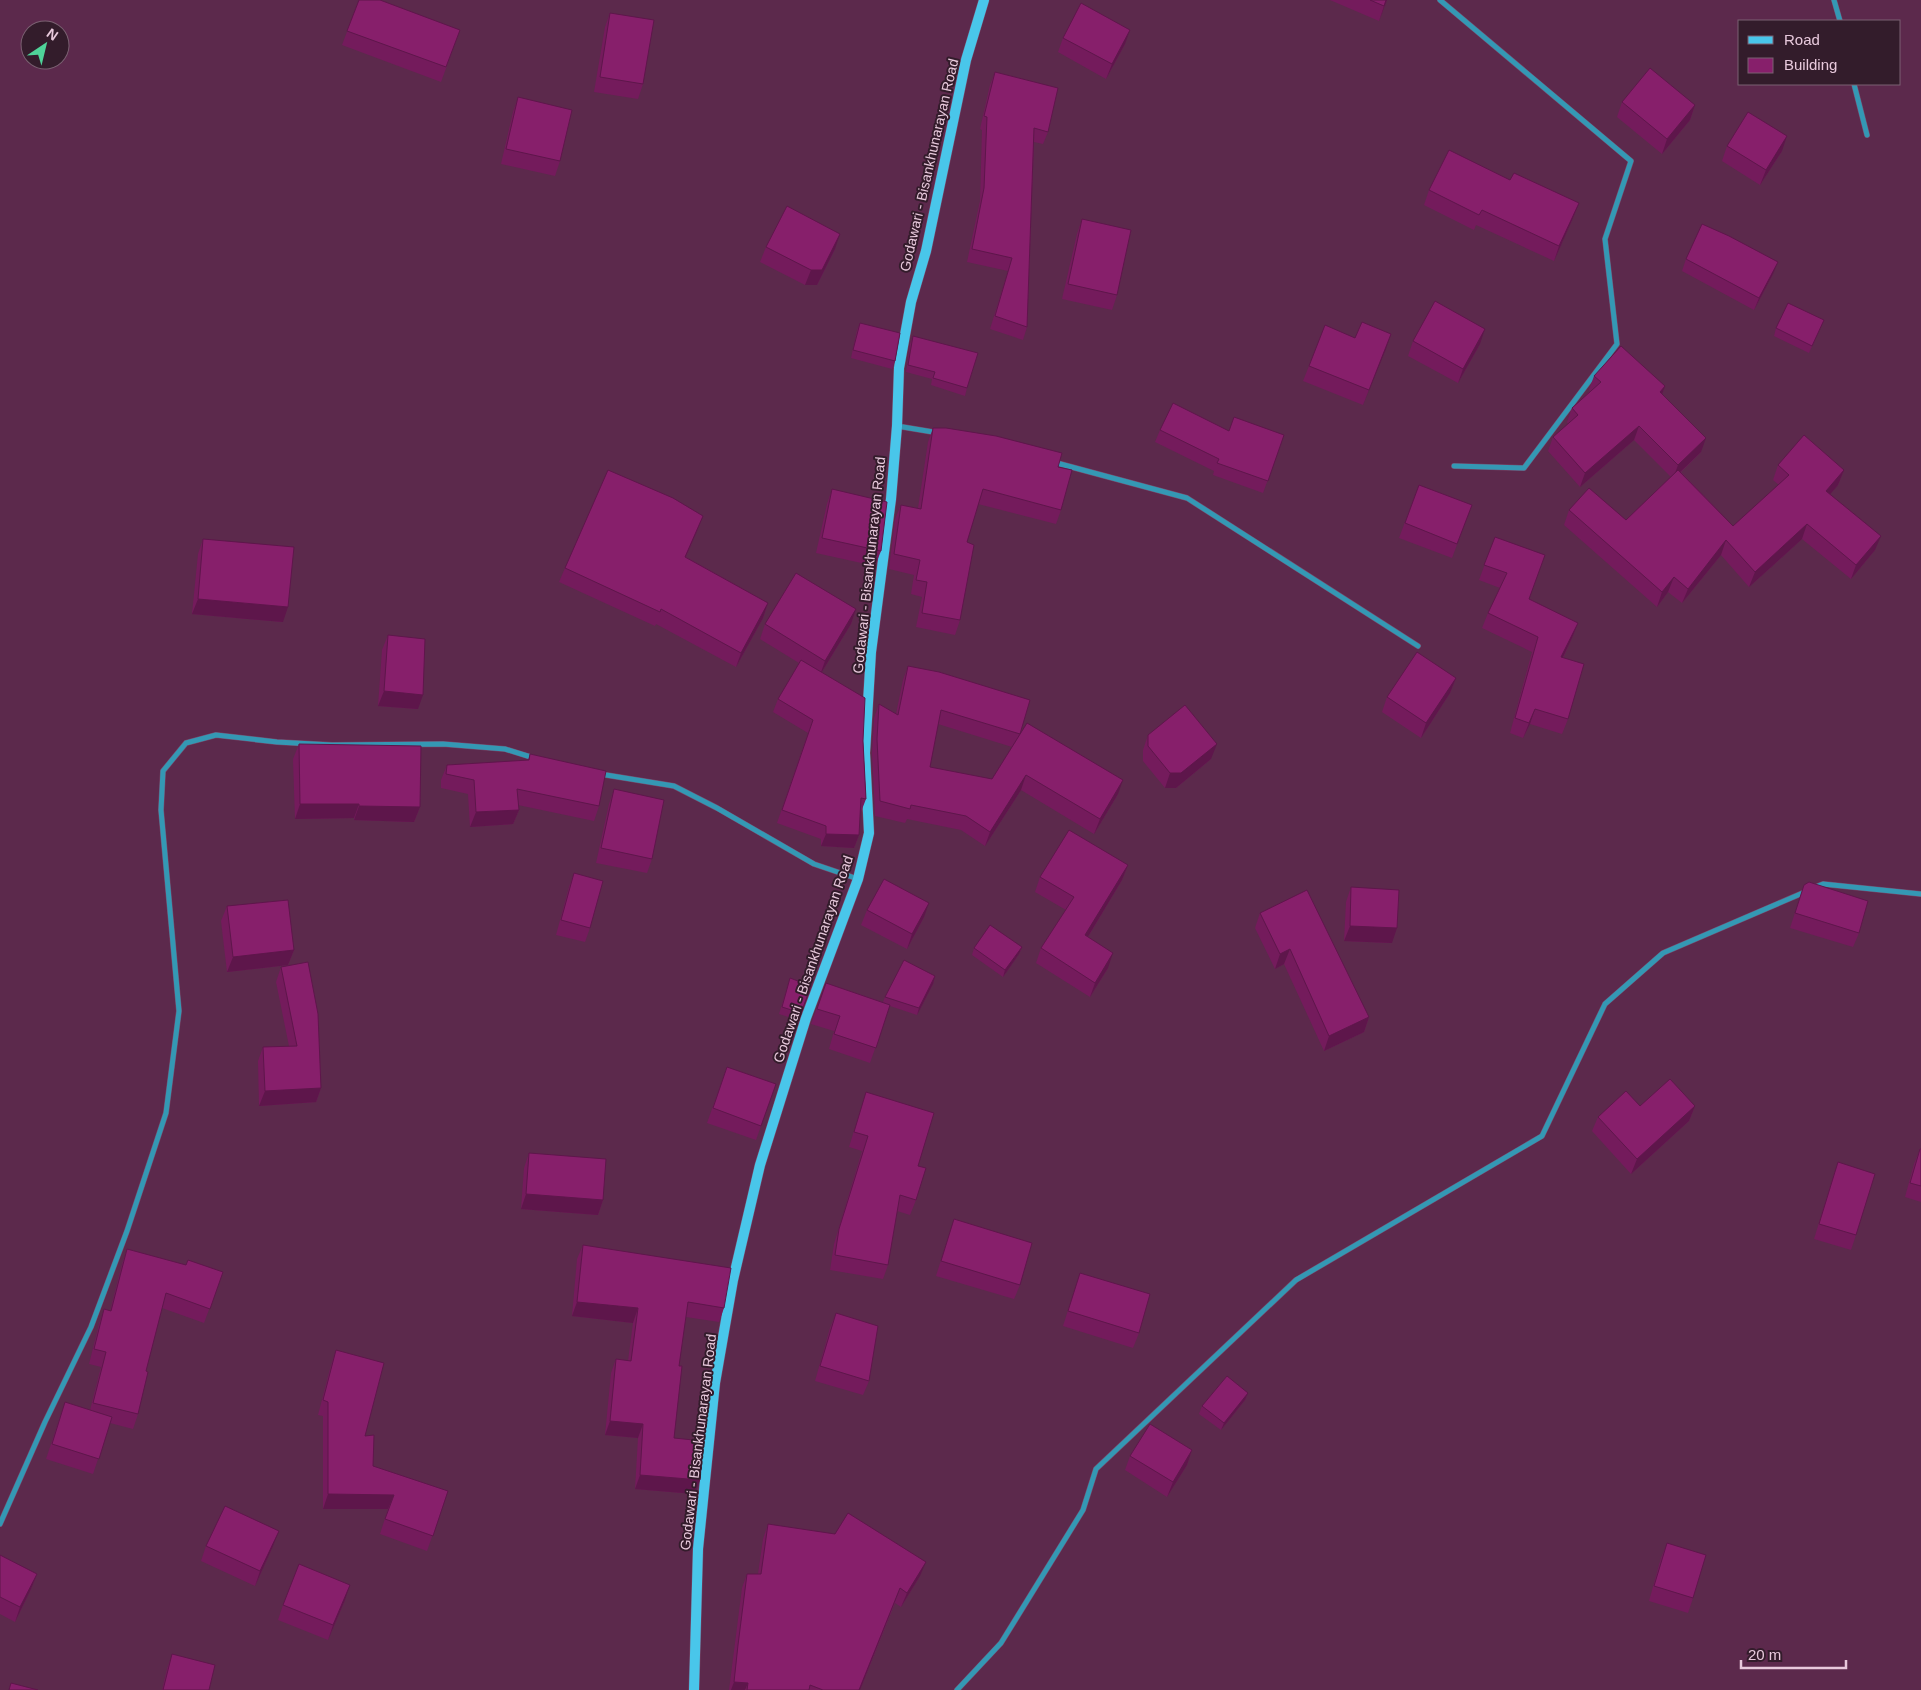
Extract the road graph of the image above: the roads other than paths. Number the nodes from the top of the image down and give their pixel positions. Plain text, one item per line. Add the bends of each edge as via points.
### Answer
1 (984, 0) edge
2 (1440, 0) edge
3 (1834, 0) edge
4 (1840, 20) edge
5 (1854, 85) edge
6 (1867, 135) dead end
7 (897, 426) junction
8 (944, 434) edge
9 (1047, 460) edge
10 (1454, 466) dead end
11 (1418, 646) dead end
12 (539, 760) edge
13 (591, 772) edge
14 (858, 879) junction
15 (1921, 894) edge
16 (0, 1524) edge
17 (694, 1690) edge
18 (957, 1690) edge

1 - 7 street, Godawari - Bisankhunarayan Road via 966,60 926,251 911,302 899,368
2 - 10 street via 1631,160 1606,239 1617,344 1524,468
3 - 4 street
5 - 6 street
7 - 8 street
7 - 14 street, Godawari - Bisankhunarayan Road via 892,499 871,652 865,753 869,833
9 - 11 street via 1186,498
12 - 16 street via 505,749 443,744 332,745 216,736 186,743 163,771 161,810 179,1011 166,1113 91,1327
13 - 14 street via 674,786 814,864
14 - 17 street, Godawari - Bisankhunarayan Road via 803,1027 760,1165 733,1280 716,1383 698,1549
15 - 18 street via 1823,884 1663,953 1605,1004 1542,1136 1296,1280 1096,1469 1083,1510 1001,1643

